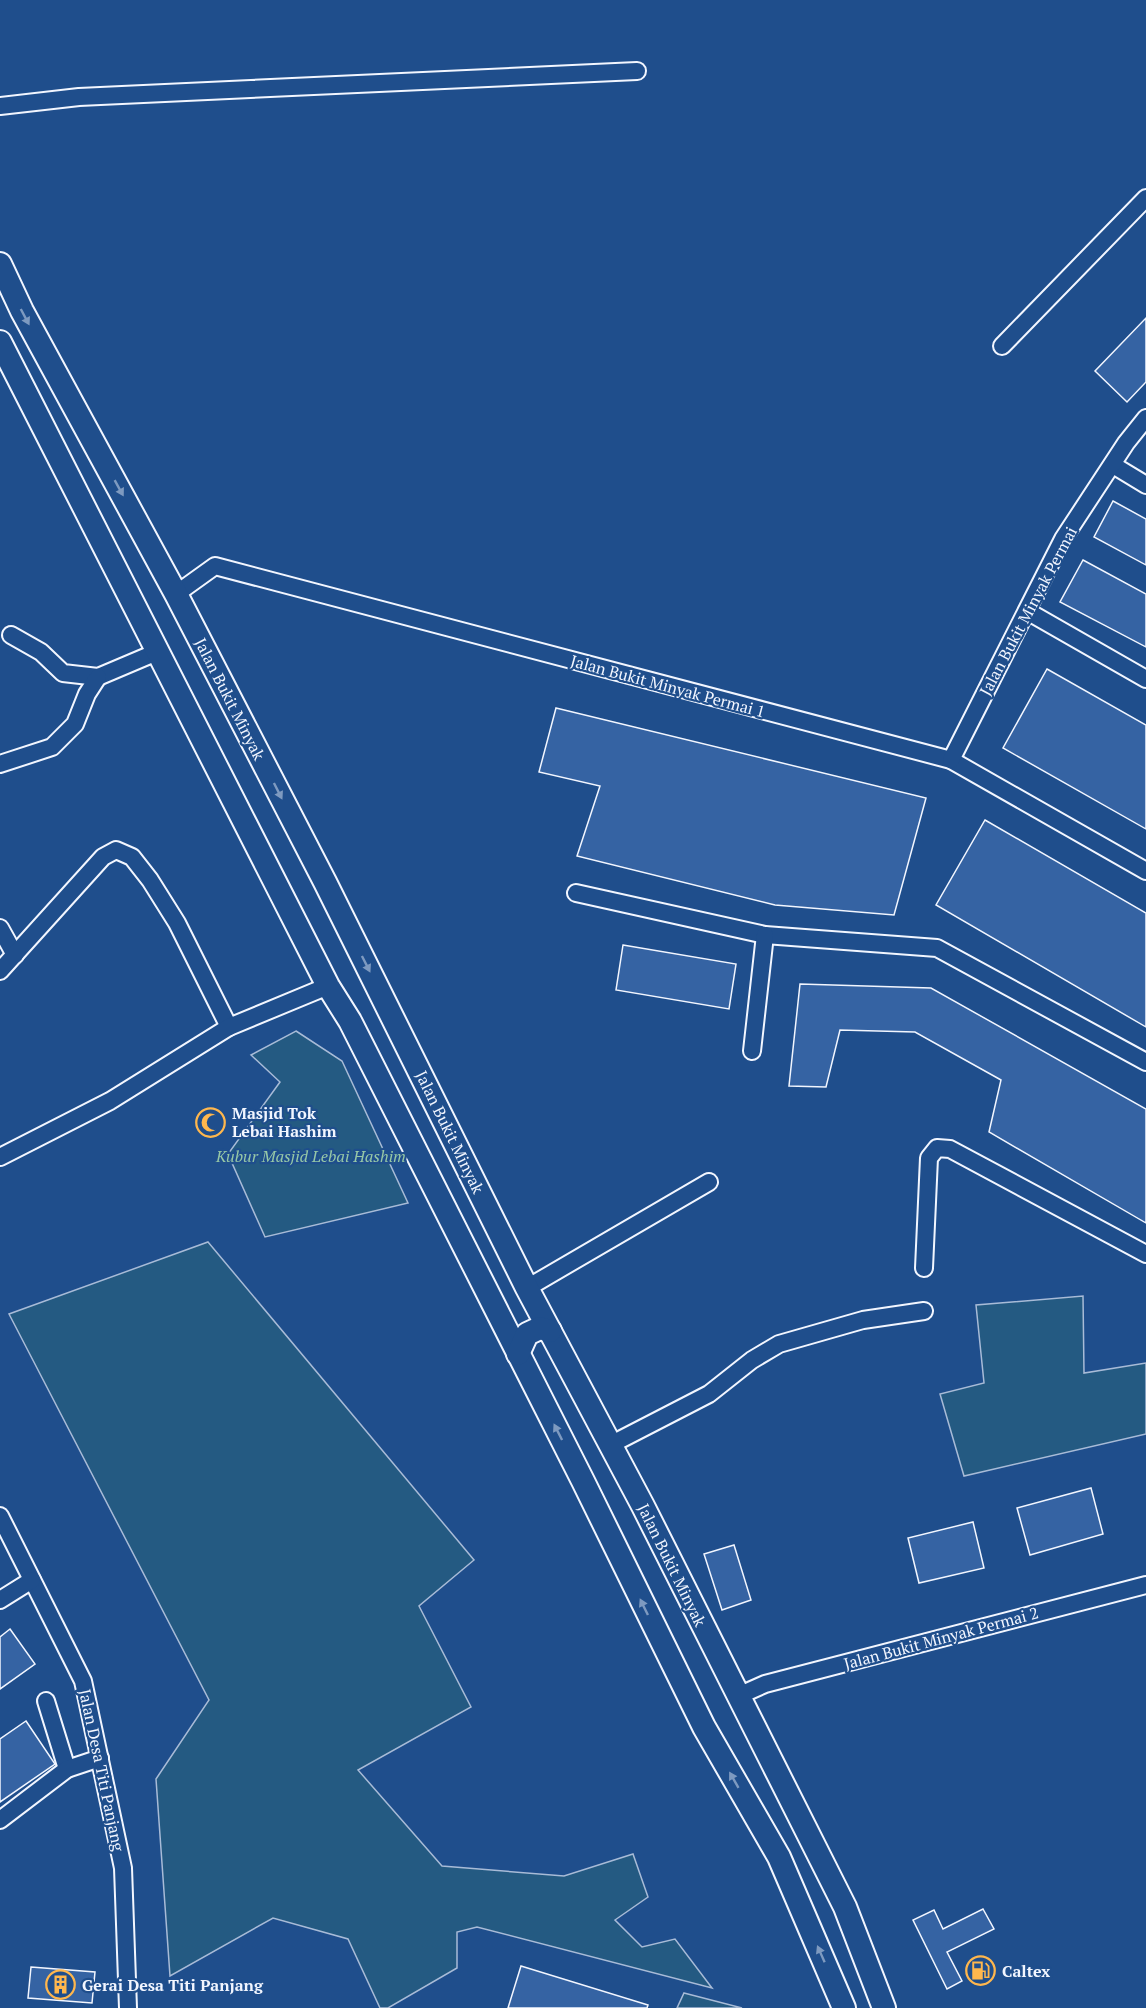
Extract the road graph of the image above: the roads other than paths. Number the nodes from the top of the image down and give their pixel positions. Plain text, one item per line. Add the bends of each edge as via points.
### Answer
1 (637, 71) dead end
2 (0, 106) edge
3 (1146, 198) edge
4 (0, 264) edge
5 (0, 342) edge
6 (1002, 346) dead end
7 (1146, 418) edge
8 (1113, 465) junction
9 (1146, 485) edge
10 (176, 594) junction
11 (1027, 611) junction
12 (11, 635) dead end
13 (157, 652) junction
14 (98, 677) junction
15 (1146, 679) edge
16 (951, 760) junction
17 (0, 764) edge
18 (1146, 871) edge
19 (576, 893) dead end
20 (0, 928) edge
21 (765, 935) junction
22 (15, 955) junction
23 (0, 971) edge
24 (328, 986) junction
25 (229, 1027) junction
26 (752, 1051) dead end
27 (1146, 1062) edge
28 (0, 1157) edge
29 (709, 1182) dead end
30 (1146, 1254) edge
31 (924, 1268) dead end
32 (527, 1288) junction
33 (493, 1307) junction
34 (924, 1311) dead end
35 (550, 1331) junction
36 (518, 1354) junction
37 (610, 1445) junction
38 (0, 1516) edge
39 (32, 1580) junction
40 (1146, 1585) edge
41 (0, 1600) edge
42 (738, 1696) junction
43 (46, 1701) dead end
44 (100, 1758) junction
45 (67, 1770) junction
46 (0, 1820) edge
47 (128, 2008) edge
48 (844, 2008) edge
49 (884, 2008) edge

1 - 2 street via 80,97
3 - 6 street
4 -> 10 main road, Jalan Bukit Minyak
5 - 13 main road
7 - 8 street, Jalan Bukit Minyak Permai
8 - 9 street
8 - 11 street, Jalan Bukit Minyak Permai via 1063,539
10 - 16 street, Jalan Bukit Minyak Permai 1 via 215,566
10 -> 32 main road, Jalan Bukit Minyak
11 - 15 street
11 - 16 street, Jalan Bukit Minyak Permai
12 - 14 street via 41,652 63,673
13 - 14 street
13 - 24 main road
14 - 17 street via 75,724 52,747
16 - 18 street, Jalan Bukit Minyak Permai 1
19 - 21 street
20 - 22 street
21 - 26 street
21 - 27 street via 937,948
22 - 23 street
22 - 25 street via 103,857 116,850 132,857 150,880
24 - 25 street
24 - 33 main road via 350,1021
25 - 28 street via 110,1101
29 - 32 street
30 - 31 street via 950,1149 937,1148 929,1158
32 - 33 main road via 521,1302 508,1311
32 - 35 main road, Jalan Bukit Minyak
33 - 36 main road
34 - 37 street via 863,1320 779,1344 709,1394
35 - 36 main road via 540,1328 527,1334
35 - 37 main road, Jalan Bukit Minyak
48 -> 36 main road via 779,1857 704,1727
37 - 42 main road, Jalan Bukit Minyak
38 - 39 street, Jalan Desa Titi Panjang
39 - 41 street
39 - 44 street, Jalan Desa Titi Panjang via 83,1681
40 - 42 street, Jalan Bukit Minyak Permai 2 via 765,1684
42 - 49 main road, Jalan Bukit Minyak via 845,1908
43 - 45 street
44 - 45 street
44 - 47 street, Jalan Desa Titi Panjang via 123,1868
45 - 46 street

